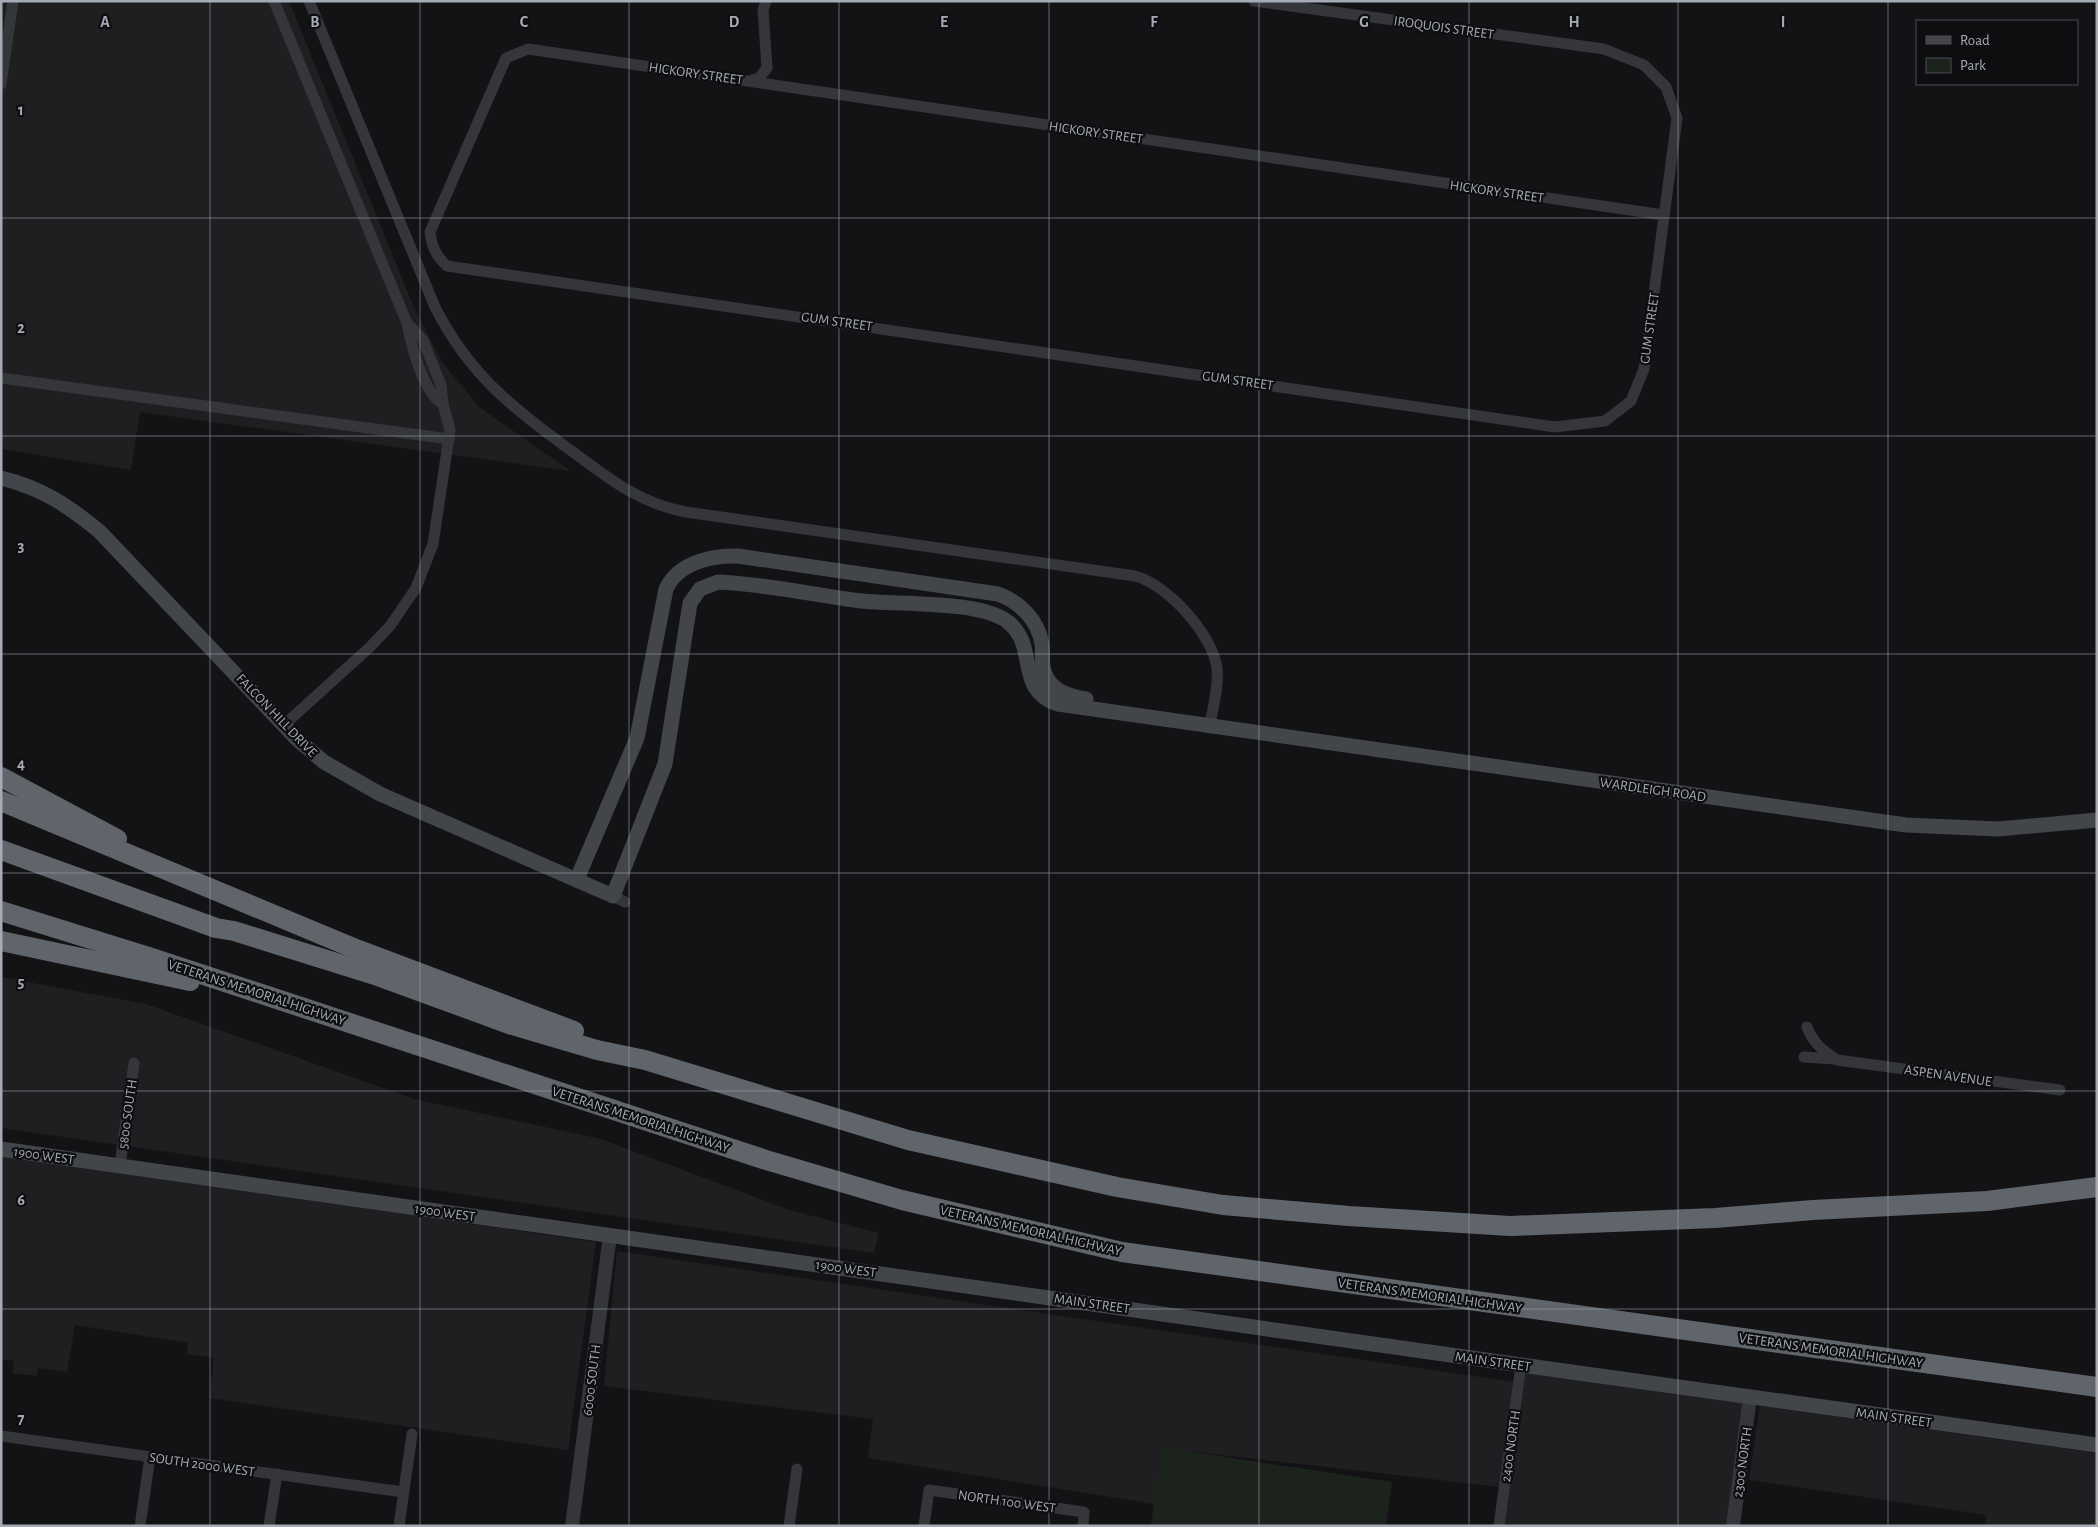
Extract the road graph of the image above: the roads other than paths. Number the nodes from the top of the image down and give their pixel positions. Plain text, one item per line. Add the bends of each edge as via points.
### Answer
1 (13, 1) edge
2 (274, 1) edge
3 (309, 1) edge
4 (766, 1) edge
5 (1254, 1) edge
6 (1604, 49) joint
7 (748, 81) junction
8 (1, 84) edge
9 (1664, 215) junction
10 (447, 266) joint
11 (1, 378) edge
12 (449, 439) junction
13 (1, 478) edge
14 (284, 725) junction
15 (1210, 725) junction
16 (1, 777) edge
17 (1, 802) edge
18 (2097, 820) edge
19 (1, 850) edge
20 (182, 876) junction
21 (577, 879) junction
22 (1, 911) edge
23 (1, 941) edge
24 (263, 994) junction
25 (1806, 1027) dead end
26 (1804, 1057) dead end
27 (645, 1060) junction
28 (1836, 1060) junction
29 (134, 1063) dead end
30 (2060, 1090) dead end
31 (1, 1149) edge
32 (120, 1166) junction
33 (2097, 1187) edge
34 (610, 1235) junction
35 (889, 1275) joint
36 (1521, 1366) junction
37 (2097, 1387) edge
38 (1750, 1397) junction
39 (412, 1434) dead end
40 (1, 1436) edge
41 (2097, 1445) edge
42 (150, 1457) junction
43 (797, 1469) dead end
44 (277, 1474) junction
45 (403, 1492) junction
46 (140, 1526) edge
47 (269, 1526) edge
48 (399, 1526) edge
49 (572, 1526) edge
50 (789, 1526) edge
51 (924, 1526) edge
52 (1083, 1526) edge
53 (1499, 1526) edge
54 (1733, 1526) edge

1 - 8 street
2 - 12 street via 406,323 426,347 441,385
3 - 15 street via 435,307 461,352 508,404 616,484 662,507 1148,580 1167,592 1206,638 1213,652 1218,677
4 - 7 street via 763,10 767,68 760,78
5 - 6 street, IROQUOIS STREET
6 - 9 street, GUM STREET via 1644,65 1666,87 1677,118
7 - 9 street, HICKORY STREET
7 - 10 street, HICKORY STREET via 528,49 506,58 430,232 432,246
9 - 10 street, GUM STREET via 1644,369 1632,401 1605,421 1555,427
11 - 12 street
12 - 14 street via 433,544 408,602 381,637
13 - 14 main road, FALCON HILL DRIVE via 37,488 67,505 99,531
14 - 21 main road, FALCON HILL DRIVE via 324,762 380,794
15 - 18 main road, WARDLEIGH ROAD via 1906,825 1998,828
15 - 21 main road via 1170,711 1062,693 1044,672 1042,641 1032,619 1013,601 998,594 738,556 711,558 682,570 666,588 637,738
15 - 21 main road, FALCON HILL DRIVE via 1048,700 1031,681 1018,633 1008,622 989,612 927,604 864,602 712,583 700,589 690,603 665,764 619,899
16 - 20 highway
17 - 20 highway
19 - 27 highway via 197,921 378,976 512,1025 596,1050
20 - 27 highway via 351,947
22 - 24 highway, VETERANS MEMORIAL HIGHWAY
23 - 24 highway
24 - 37 highway, VETERANS MEMORIAL HIGHWAY via 766,1160 902,1200 1122,1252
25 - 28 street via 1818,1046
26 - 28 street, ASPEN AVENUE
27 - 33 highway via 908,1140 1117,1187 1223,1204 1349,1216 1510,1226 1987,1201
28 - 30 street, ASPEN AVENUE
29 - 32 street, 5800 SOUTH
31 - 32 main road, 1900 WEST
32 - 34 main road, 1900 WEST
34 - 35 main road, 1900 WEST
34 - 49 street, 6000 SOUTH
35 - 36 main road, MAIN STREET
36 - 38 main road, MAIN STREET
36 - 53 street, 2400 NORTH
38 - 41 main road, MAIN STREET
38 - 54 street, 2300 NORTH
39 - 45 street
40 - 42 street, SOUTH 2000 WEST
42 - 44 street, SOUTH 2000 WEST
42 - 46 street
43 - 50 street
44 - 45 street, SOUTH 2000 WEST
44 - 47 street
45 - 48 street
51 - 52 street, NORTH 100 WEST via 929,1490 1084,1512

